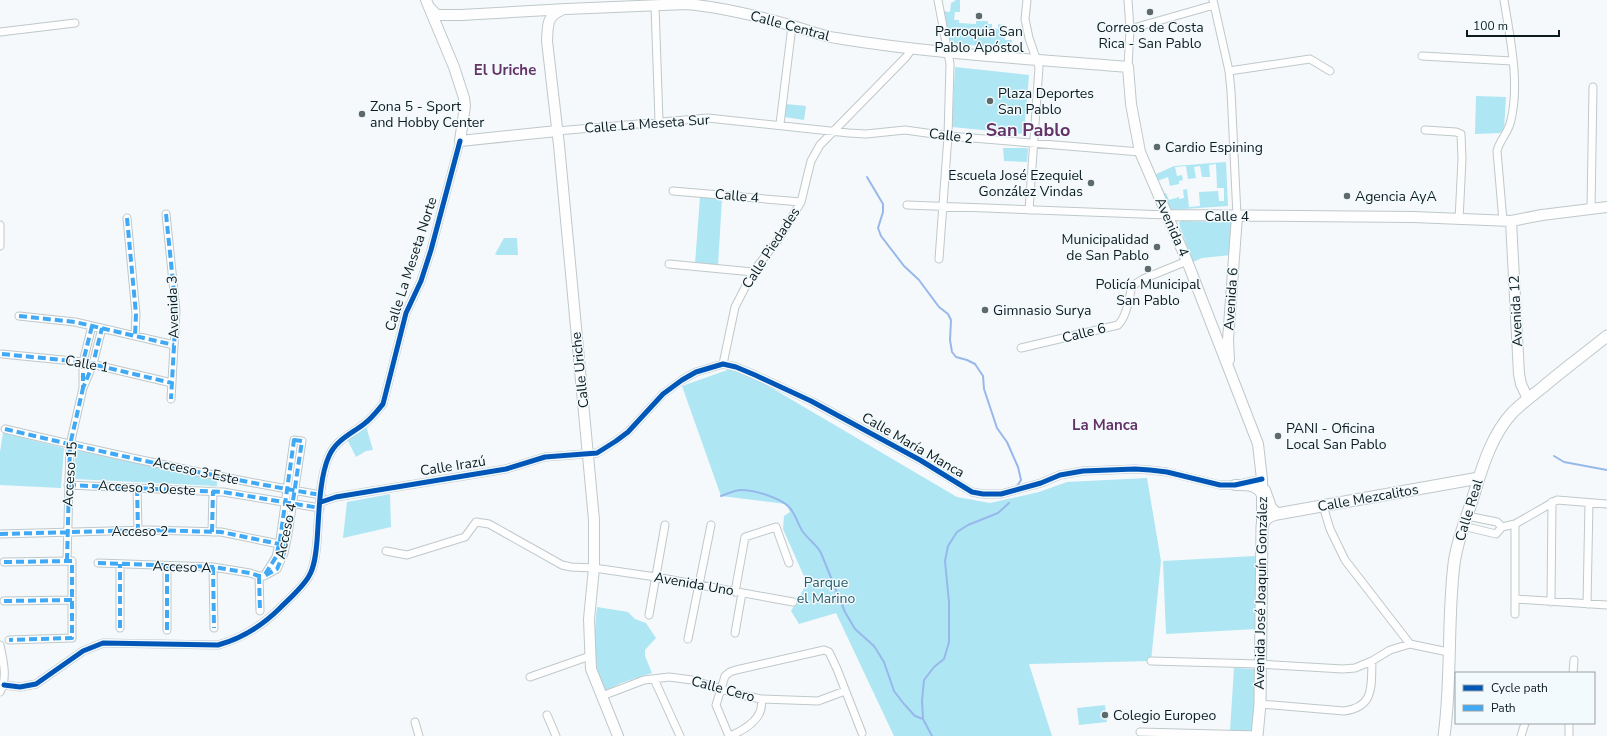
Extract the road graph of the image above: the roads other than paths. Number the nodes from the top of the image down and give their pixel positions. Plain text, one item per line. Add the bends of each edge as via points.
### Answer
1 (938, 0) edge
2 (1027, 0) edge
3 (1128, 0) edge
4 (1504, 0) edge
5 (637, 3) edge
6 (1214, 3) edge
7 (428, 4) edge
8 (656, 6) junction
9 (566, 9) junction
10 (532, 11) junction
11 (461, 15) junction
12 (75, 23) dead end
13 (792, 26) junction
14 (1130, 29) junction
15 (0, 32) edge
16 (547, 41) junction
17 (445, 43) junction
18 (913, 52) junction
19 (948, 53) junction
20 (1422, 56) dead end
21 (1036, 59) junction
22 (1512, 61) junction
23 (1128, 68) junction
24 (1228, 71) junction
25 (1330, 72) dead end
26 (1593, 88) dead end
27 (465, 106) junction
28 (659, 121) junction
29 (780, 124) junction
30 (834, 130) junction
31 (1425, 130) dead end
32 (552, 132) junction
33 (948, 136) junction
34 (476, 139) junction
35 (460, 141) junction
36 (1035, 144) junction
37 (1140, 152) junction
38 (673, 191) dead end
39 (801, 202) junction
40 (907, 205) dead end
41 (943, 206) junction
42 (1607, 207) edge
43 (1591, 209) junction
44 (1029, 210) junction
45 (166, 214) dead end
46 (1168, 215) junction
47 (1237, 216) junction
48 (127, 218) dead end
49 (1458, 220) junction
50 (1507, 221) junction
51 (0, 225) edge
52 (0, 246) edge
53 (939, 259) dead end
54 (1187, 261) junction
55 (669, 264) dead end
56 (753, 272) junction
57 (19, 316) dead end
58 (1211, 320) junction
59 (92, 326) junction
60 (102, 328) junction
61 (135, 336) junction
62 (1607, 336) edge
63 (1228, 340) junction
64 (174, 345) junction
65 (1021, 348) dead end
66 (2, 354) dead end
67 (83, 362) junction
68 (92, 364) junction
69 (723, 364) junction
70 (1233, 382) junction
71 (172, 383) junction
72 (83, 388) junction
73 (171, 399) dead end
74 (1528, 399) junction
75 (5, 428) dead end
76 (70, 445) junction
77 (589, 454) junction
78 (225, 478) junction
79 (1479, 478) junction
80 (1262, 479) junction
81 (1235, 484) junction
82 (68, 485) junction
83 (138, 488) junction
84 (287, 490) junction
85 (212, 491) junction
86 (222, 491) junction
87 (295, 491) junction
88 (1262, 495) junction
89 (320, 501) junction
90 (1552, 502) junction
91 (1589, 503) junction
92 (288, 504) junction
93 (1607, 504) edge
94 (1323, 506) junction
95 (1277, 514) junction
96 (1467, 516) junction
97 (711, 524) dead end
98 (1515, 524) junction
99 (665, 525) dead end
100 (1262, 526) junction
101 (1464, 526) junction
102 (1502, 527) junction
103 (138, 530) junction
104 (67, 531) junction
105 (212, 532) junction
106 (0, 534) edge
107 (279, 544) junction
108 (386, 551) dead end
109 (67, 561) junction
110 (4, 562) dead end
111 (98, 563) dead end
112 (789, 563) dead end
113 (120, 564) junction
114 (167, 566) junction
115 (213, 567) junction
116 (594, 568) junction
117 (261, 576) junction
118 (656, 577) junction
119 (700, 584) junction
120 (738, 592) junction
121 (1515, 599) junction
122 (72, 600) junction
123 (4, 601) dead end
124 (793, 602) dead end
125 (1551, 602) junction
126 (1588, 604) junction
127 (1607, 604) edge
128 (260, 612) dead end
129 (1515, 614) dead end
130 (649, 615) dead end
131 (120, 628) dead end
132 (214, 628) dead end
133 (167, 630) dead end
134 (734, 633) dead end
135 (688, 639) dead end
136 (9, 640) dead end
137 (1410, 644) junction
138 (0, 645) edge
139 (1448, 652) junction
140 (590, 656) junction
141 (1574, 660) dead end
142 (1151, 661) dead end
143 (1372, 661) junction
144 (1259, 664) junction
145 (1572, 672) edge
146 (530, 677) dead end
147 (654, 679) junction
148 (2, 688) edge
149 (721, 688) junction
150 (845, 690) junction
151 (602, 696) junction
152 (761, 699) junction
153 (1260, 704) junction
154 (547, 715) dead end
155 (415, 722) dead end
156 (1525, 724) edge
157 (1569, 724) edge
158 (862, 732) dead end
159 (1140, 732) dead end
160 (419, 736) edge
161 (556, 736) edge
162 (618, 736) edge
163 (680, 736) edge
164 (729, 736) edge
165 (1257, 736) edge
166 (1444, 736) edge
167 (1521, 736) edge
168 (1569, 736) edge

1 - 19 street
2 - 21 street via 1025,19
3 - 14 street
4 - 22 street
5 - 8 main road, Calle Central
5 - 9 main road, Calle Central
6 - 14 street
6 - 24 street
7 - 11 main road, Calle Central via 437,15
7 - 17 main road, Calle La Meseta Norte
8 - 13 main road, Calle Central via 686,4 715,7
8 - 28 street
9 - 10 main road, Calle Central
9 - 16 main road, Calle Uriche via 551,16
10 - 11 main road, Calle Central
10 - 16 main road via 541,16
11 - 17 main road via 446,24
12 - 15 street
13 - 18 main road, Calle Central via 835,38
13 - 29 street
14 - 23 street
16 - 32 main road, Calle Uriche via 556,121
17 - 27 main road, Calle La Meseta Norte
18 - 19 main road, Calle Central
18 - 30 street, Calle Piedades
19 - 21 main road, Calle Central
19 - 33 street
20 - 22 street
21 - 23 main road, Calle Central
21 - 36 street via 1039,67
22 - 50 street via 1515,83 1514,106 1510,128 1497,151
23 - 37 main road, Avenida 4
24 - 25 street via 1310,60
24 - 47 street
26 - 43 street
27 - 34 main road via 466,132
27 - 35 main road, Calle La Meseta Norte
28 - 29 street, Calle La Meseta Sur via 708,118
28 - 32 street, Calle La Meseta Sur
29 - 30 street, Calle La Meseta Sur
30 - 33 street, Calle 2 via 866,134 905,130
30 - 39 street, Calle Piedades via 811,160
31 - 49 street via 1461,134
32 - 34 main road, Calle La Meseta Sur
32 - 77 main road, Calle Uriche
33 - 36 street, Calle 2
33 - 41 street
34 - 35 main road, Calle La Meseta Sur
35 - 89 street, Calle La Meseta Norte via 431,250 421,281 406,313 383,404 365,424 345,436 329,455 324,470
36 - 37 street, Calle 2
36 - 44 street
37 - 46 main road, Avenida 4
38 - 39 street, Calle 4
39 - 56 street, Calle Piedades via 780,237
40 - 41 street, Calle 4
41 - 44 street, Calle 4
41 - 53 street
42 - 43 main road, Calle 4
43 - 50 main road, Calle 4
44 - 46 street, Calle 4
45 - 64 street, Avenida 3 via 176,311
46 - 47 main road, Calle 4
46 - 54 main road, Avenida 4
47 - 49 main road, Calle 4 via 1413,217
47 - 63 main road, Avenida 6
48 - 61 street via 136,314
49 - 50 main road, Calle 4
50 - 74 main road, Avenida 12 via 1519,374
51 - 52 street
54 - 58 main road, Avenida 4
54 - 65 street, Calle 6 via 1132,286 1124,316 1118,325
55 - 56 street
56 - 69 street, Calle Piedades via 735,307
57 - 59 street
58 - 63 main road via 1221,340
58 - 70 main road, Avenida 4
59 - 60 street
59 - 67 street
60 - 61 street
60 - 68 street
61 - 64 street
62 - 74 main road, Calle Real
63 - 70 main road, Avenida 6
64 - 71 street, Avenida 3
66 - 67 street, Calle 1
67 - 68 street, Calle 1
67 - 72 street
68 - 71 street, Calle 1
68 - 72 street
69 - 77 street via 696,372 682,380 663,394 628,432 597,453
69 - 81 street, Calle María Manca via 748,372 811,401 920,460 972,492 1001,494 1083,471 1135,469 1167,472 1220,485
70 - 80 main road, Avenida José Joaquín González via 1258,444
71 - 73 street, Avenida 3
72 - 76 street, Acceso 15
74 - 79 main road, Calle Real via 1503,425 1494,440
75 - 76 street, Acceso 3 Este
76 - 78 street, Acceso 3 Este
76 - 82 street, Acceso 15
77 - 89 street, Calle Irazú via 545,457 506,469
77 - 116 main road, Calle Uriche via 595,537
78 - 84 street, Acceso 3 Este
78 - 86 street
79 - 94 main road, Calle Mezcalitos
79 - 96 main road, Calle Real
80 - 81 street, Calle María Manca
80 - 88 main road, Avenida José Joaquín González
80 - 95 main road via 1267,498
81 - 88 main road via 1255,486
82 - 83 street, Acceso 3 Oeste
82 - 104 street, Acceso 15
83 - 85 street, Acceso 3 Oeste
83 - 103 street
84 - 87 street, Acceso 3 Este
84 - 87 street, Acceso 4 via 294,440 302,441
84 - 92 street, Acceso 4
85 - 86 street, Acceso 3 Oeste
85 - 105 street
86 - 92 street, Acceso 3 Oeste
87 - 89 street, Acceso 3 Este
87 - 92 street, Acceso 4
88 - 100 main road, Avenida José Joaquín González
89 - 92 street, Acceso 3 Oeste
89 - 148 street, Calle La Meseta Norte via 316,555 309,577 266,621 242,636 218,645 103,643 84,651 36,684
90 - 91 street via 1562,499
90 - 98 street
90 - 125 street
91 - 93 street
91 - 126 street
92 - 107 street, Acceso 4
92 - 117 street, Acceso 4 via 284,553 277,569
94 - 95 main road, Calle Mezcalitos
94 - 137 street via 1330,529 1345,560
95 - 100 main road, Calle Mezcalitos via 1269,516
96 - 101 main road, Calle Real
96 - 102 street via 1497,522
97 - 119 street
98 - 102 street
98 - 121 street
99 - 118 street
100 - 144 main road, Avenida José Joaquín González
101 - 102 street via 1496,534
101 - 139 main road, Calle Real via 1454,562
103 - 104 street, Acceso 2
103 - 105 street, Acceso 2
104 - 106 street, Acceso 2
104 - 109 street, Acceso 15
105 - 107 street, Acceso 2
107 - 117 street, Acceso 4 via 276,557
108 - 116 street, Avenida Uno via 407,555 465,537 479,521 489,524 562,565
109 - 110 street
109 - 122 street, Acceso 15 via 72,561
111 - 113 street, Acceso A
112 - 120 street via 776,527 745,537
113 - 114 street, Acceso A
113 - 131 street
114 - 115 street, Acceso A
114 - 133 street
115 - 117 street, Acceso A
115 - 132 street
116 - 118 street, Avenida Uno
116 - 140 main road, Calle Uriche via 590,605
117 - 128 street
118 - 119 street, Avenida Uno
118 - 130 street
119 - 120 street, Avenida Uno
119 - 135 street
120 - 124 street, Avenida Uno
120 - 134 street
121 - 125 street
121 - 129 street
122 - 123 street
122 - 136 street via 72,638
125 - 126 street
126 - 127 street
137 - 139 street
137 - 143 street via 1390,650
138 - 148 street via 4,668
139 - 166 main road, Calle Real
140 - 146 street
140 - 151 main road, Calle Uriche via 591,669
141 - 145 street
142 - 144 street
143 - 144 street via 1355,668 1343,669
143 - 153 street via 1369,698 1366,703 1351,710
144 - 153 main road, Avenida José Joaquín González
147 - 149 street, Calle Cero via 675,677
147 - 151 street, Calle Cero
147 - 163 street
149 - 150 street via 725,676 730,672 824,650 827,651
149 - 152 street, Calle Cero
149 - 164 street via 716,705
150 - 152 street, Calle Cero via 818,701
150 - 158 street
151 - 162 main road, Calle Uriche
152 - 164 street via 762,706 756,718 745,729
153 - 165 main road, Avenida José Joaquín González
154 - 161 street
155 - 160 street
156 - 167 street
157 - 168 street
159 - 165 street

